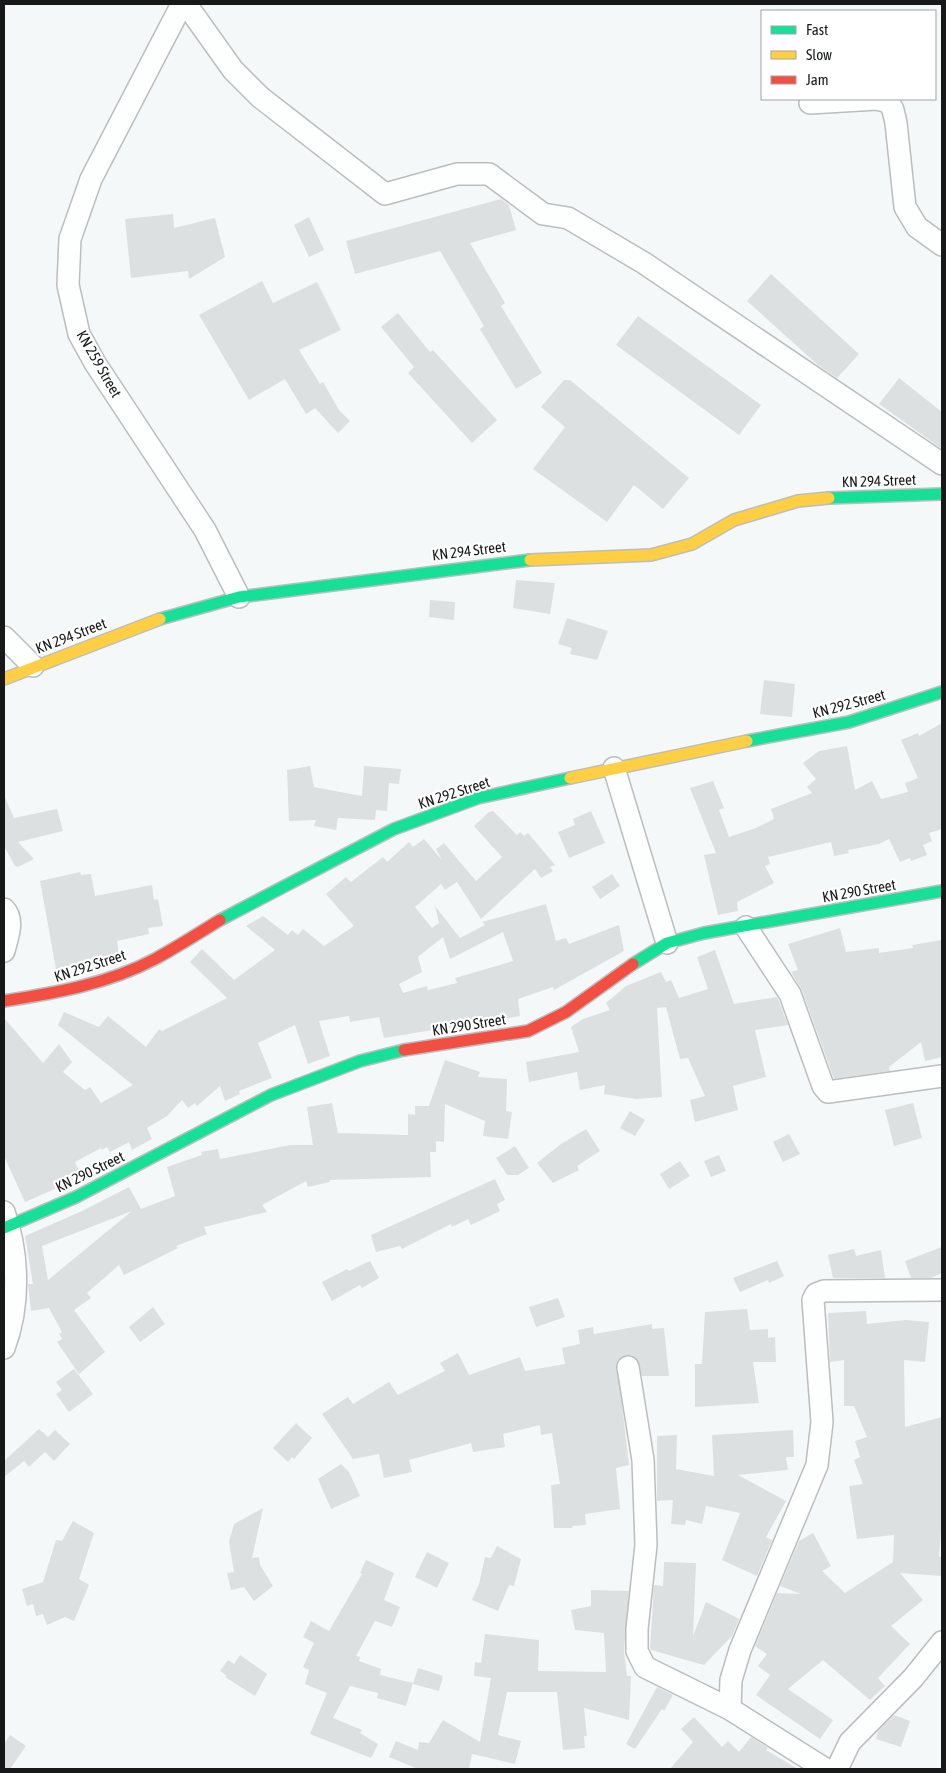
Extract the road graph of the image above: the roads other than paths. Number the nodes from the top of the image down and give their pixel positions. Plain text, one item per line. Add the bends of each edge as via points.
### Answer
1 (182, 4) edge
2 (186, 4) edge
3 (860, 100) edge
4 (881, 100) edge
5 (810, 103) dead end
6 (942, 245) edge
7 (942, 464) edge
8 (942, 494) edge
9 (239, 597) junction
10 (4, 637) edge
11 (33, 666) junction
12 (4, 679) edge
13 (942, 692) edge
14 (614, 768) junction
15 (942, 891) edge
16 (4, 909) edge
17 (746, 927) junction
18 (667, 943) junction
19 (4, 951) edge
20 (4, 1001) edge
21 (942, 1076) edge
22 (5, 1222) edge
23 (942, 1290) edge
24 (4, 1348) edge
25 (628, 1367) dead end
26 (942, 1642) edge
27 (730, 1709) junction
28 (826, 1769) edge
29 (837, 1769) edge

1 - 9 street, KN 259 Street via 91,179 70,239 68,285 79,334 204,530
2 - 7 street via 233,70 260,97 385,194 457,174 489,174 543,214 568,218 644,263
3 - 5 street
4 - 6 street via 888,102 896,123 905,208 917,227
8 - 9 street, KN 294 Street via 798,501 734,520 692,544 651,555 506,561
9 - 11 street, KN 294 Street via 148,622
10 - 11 street
11 - 12 street, KN 294 Street
13 - 14 street, KN 292 Street via 849,722
14 - 18 street
14 - 20 street, KN 292 Street via 478,798 394,829 236,912 153,960 98,982
15 - 17 street, KN 290 Street
16 - 19 street via 10,923
17 - 18 street, KN 290 Street
17 - 21 street via 790,994 828,1092
18 - 22 street, KN 290 Street via 618,973 566,1012 528,1031 397,1051 360,1060 271,1095 76,1197
22 - 24 street via 15,1268 13,1324
23 - 27 street via 824,1290 816,1294 822,1422 817,1465 740,1650 731,1680
25 - 27 street via 643,1460 646,1545 637,1629 638,1651 645,1667
26 - 29 street via 913,1678 850,1742
27 - 28 street

